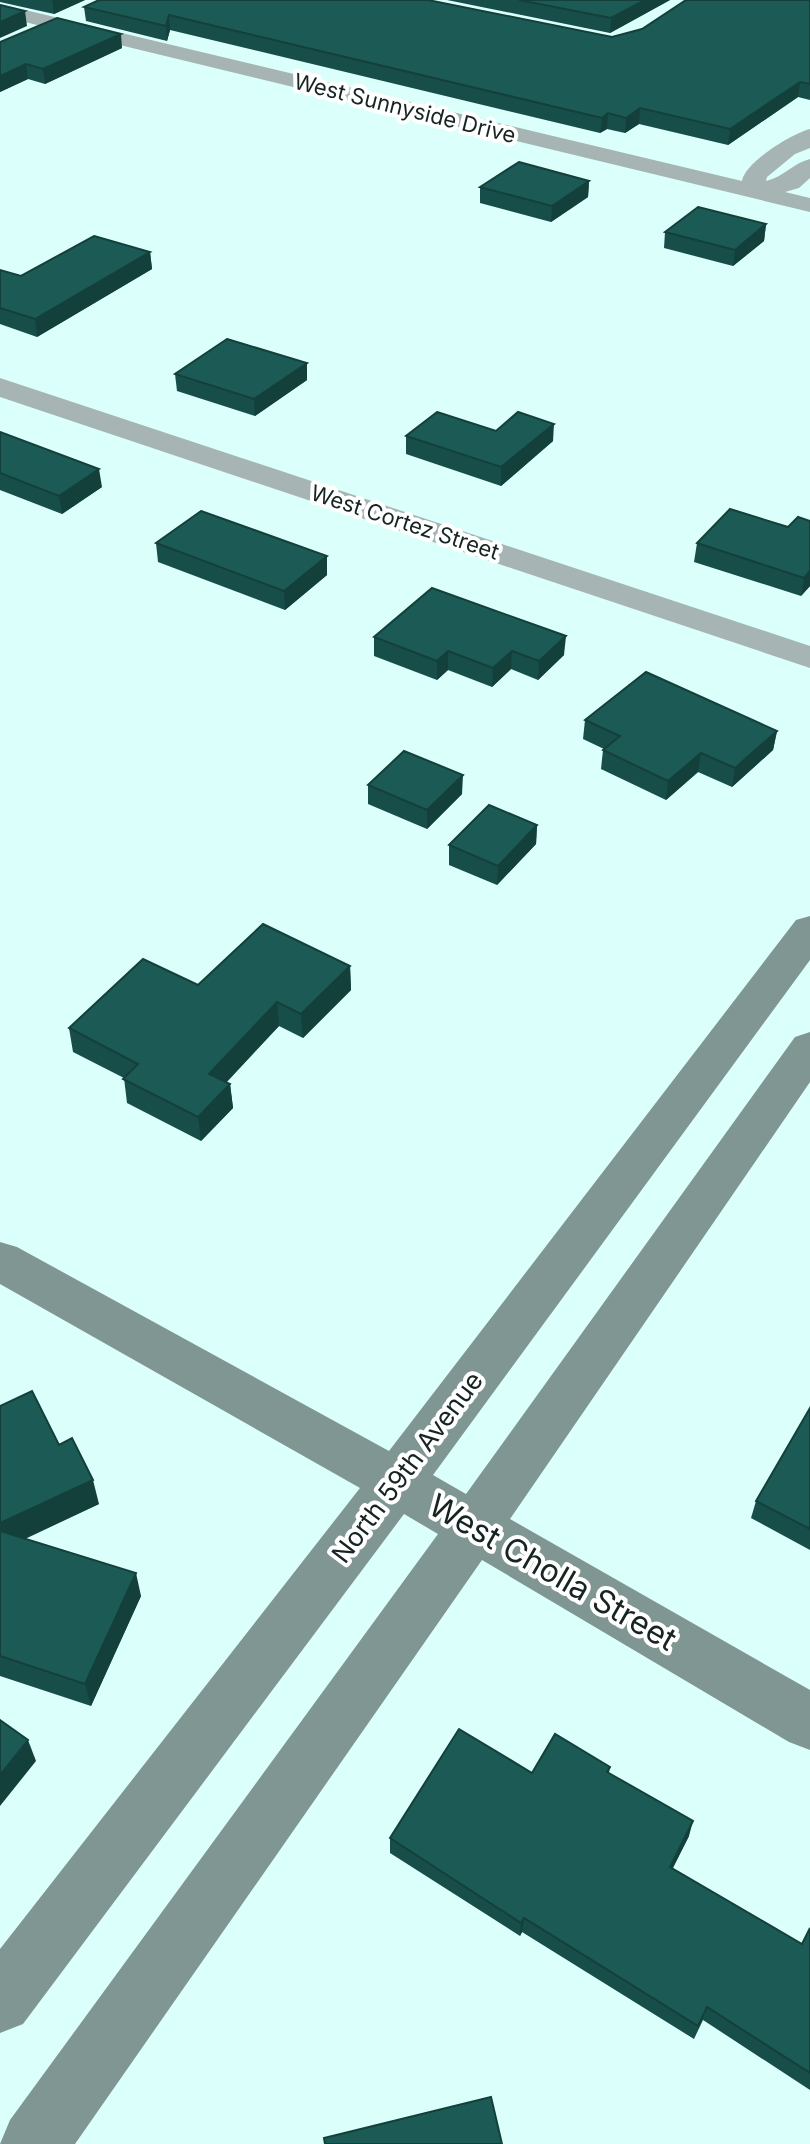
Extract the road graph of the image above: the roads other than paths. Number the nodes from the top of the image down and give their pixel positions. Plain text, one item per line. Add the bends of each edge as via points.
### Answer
1 (0, 10) edge
2 (88, 10) edge
3 (56, 24) junction
4 (21, 40) edge
5 (809, 148) edge
6 (753, 192) junction
7 (810, 205) edge
8 (0, 387) edge
9 (810, 658) edge
10 (810, 930) edge
11 (810, 1048) edge
12 (0, 1261) edge
13 (397, 1482) junction
14 (475, 1526) junction
15 (810, 1722) edge
16 (0, 2001) edge
17 (34, 2144) edge

1 - 3 street, West Sunnyside Drive
2 - 3 street
3 - 4 street
3 - 6 street, West Sunnyside Drive
5 - 6 street via 790,183
6 - 7 street, West Sunnyside Drive
8 - 9 street, West Cortez Street
10 - 13 main road, North 59th Avenue
11 - 14 main road
12 - 13 main road, West Cholla Street
13 - 14 main road, West Cholla Street
13 - 16 main road, North 59th Avenue
14 - 15 main road, West Cholla Street
14 - 17 main road

